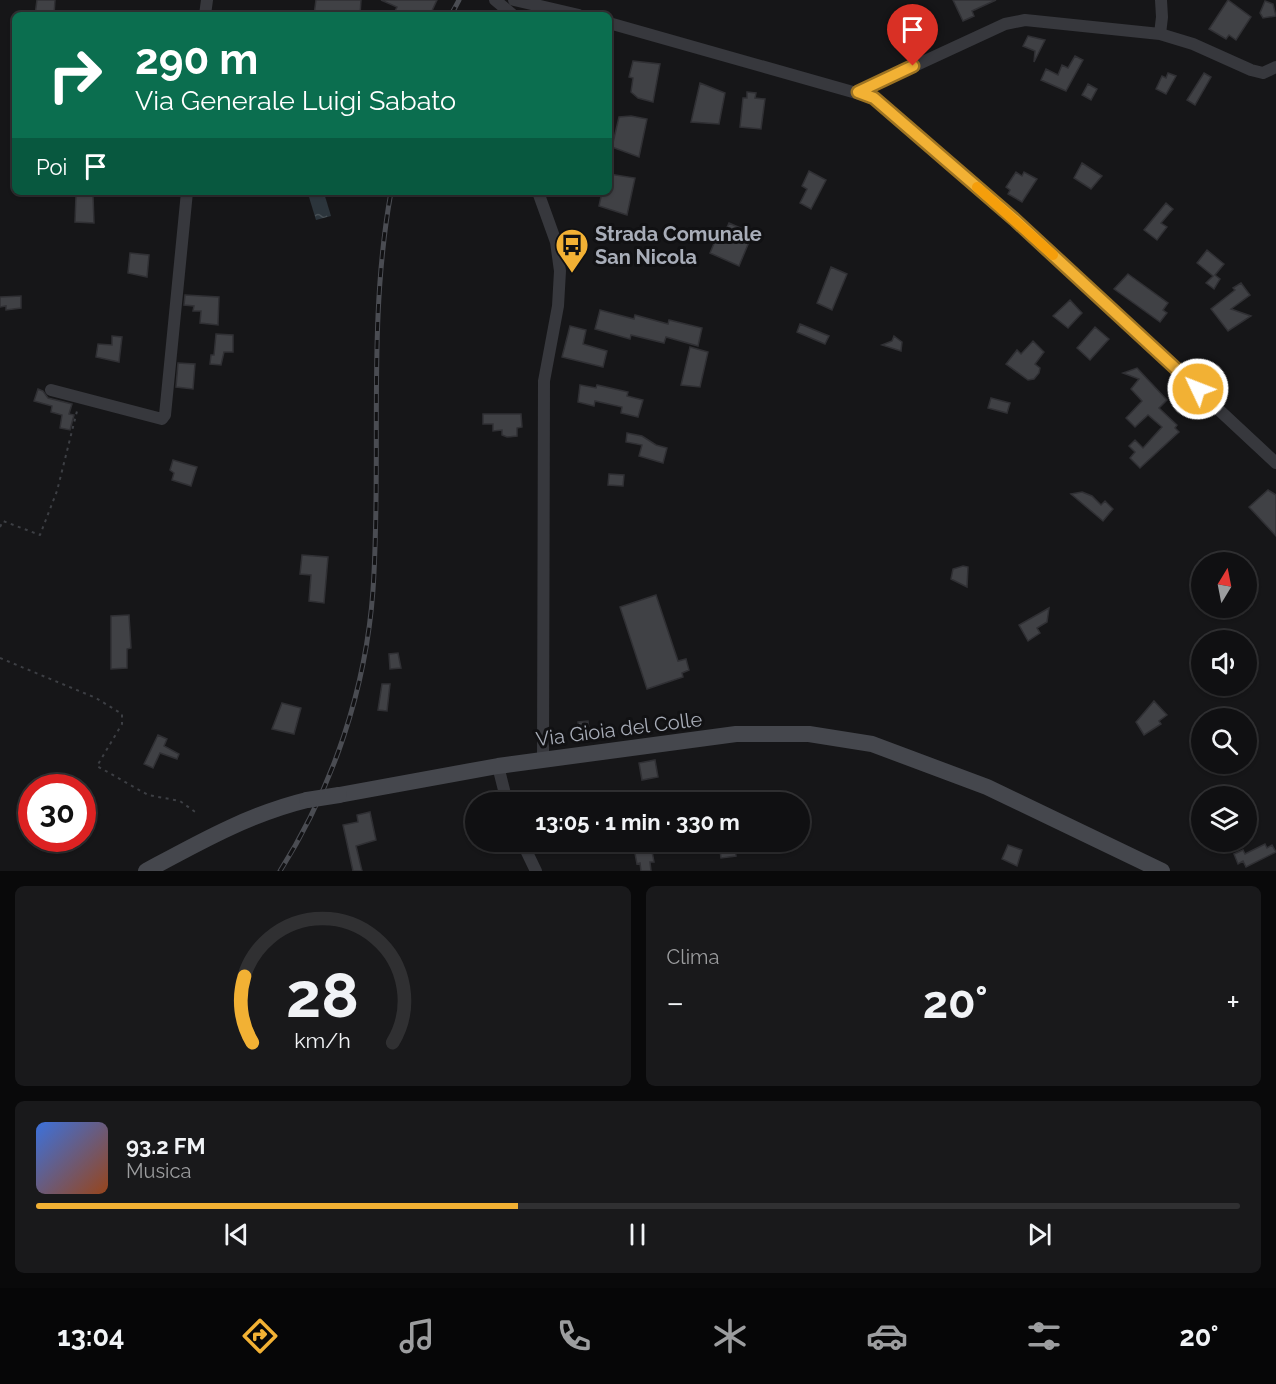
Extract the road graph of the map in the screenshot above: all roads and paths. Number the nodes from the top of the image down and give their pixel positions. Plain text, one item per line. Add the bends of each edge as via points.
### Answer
1 (495, 0) edge
2 (1161, 0) edge
3 (521, 1) edge
4 (510, 12) edge
5 (563, 12) edge
6 (612, 24) edge
7 (1160, 34) junction
8 (1276, 67) edge
9 (858, 92) junction
10 (187, 195) edge
11 (539, 195) edge
12 (51, 390) dead end
13 (80, 398) junction
14 (1276, 462) edge
15 (0, 527) edge
16 (0, 658) edge
17 (543, 760) junction
18 (498, 765) junction
19 (505, 792) edge
20 (198, 814) dead end
21 (527, 852) edge
22 (146, 871) edge
23 (536, 871) edge
24 (1162, 871) edge

1 - 4 street
2 - 7 street
3 - 5 street
6 - 9 street
7 - 8 street via 1251,70 1263,73
7 - 9 street via 1025,20 1005,24
9 - 14 street via 874,98 1014,219
10 - 13 street via 165,415 156,419
11 - 17 street via 560,271 558,306 544,381
12 - 13 street
13 - 15 path via 57,491 40,535 3,521
16 - 20 path via 96,698 122,714 122,724 97,766 148,795 180,801
17 - 18 main road, Via Gioia del Colle
17 - 24 main road, Via Gioia del Colle via 736,735 809,734 872,744 987,788
18 - 19 street
18 - 22 main road, Via Gioia del Colle, bridge via 307,800 242,822
21 - 23 street

